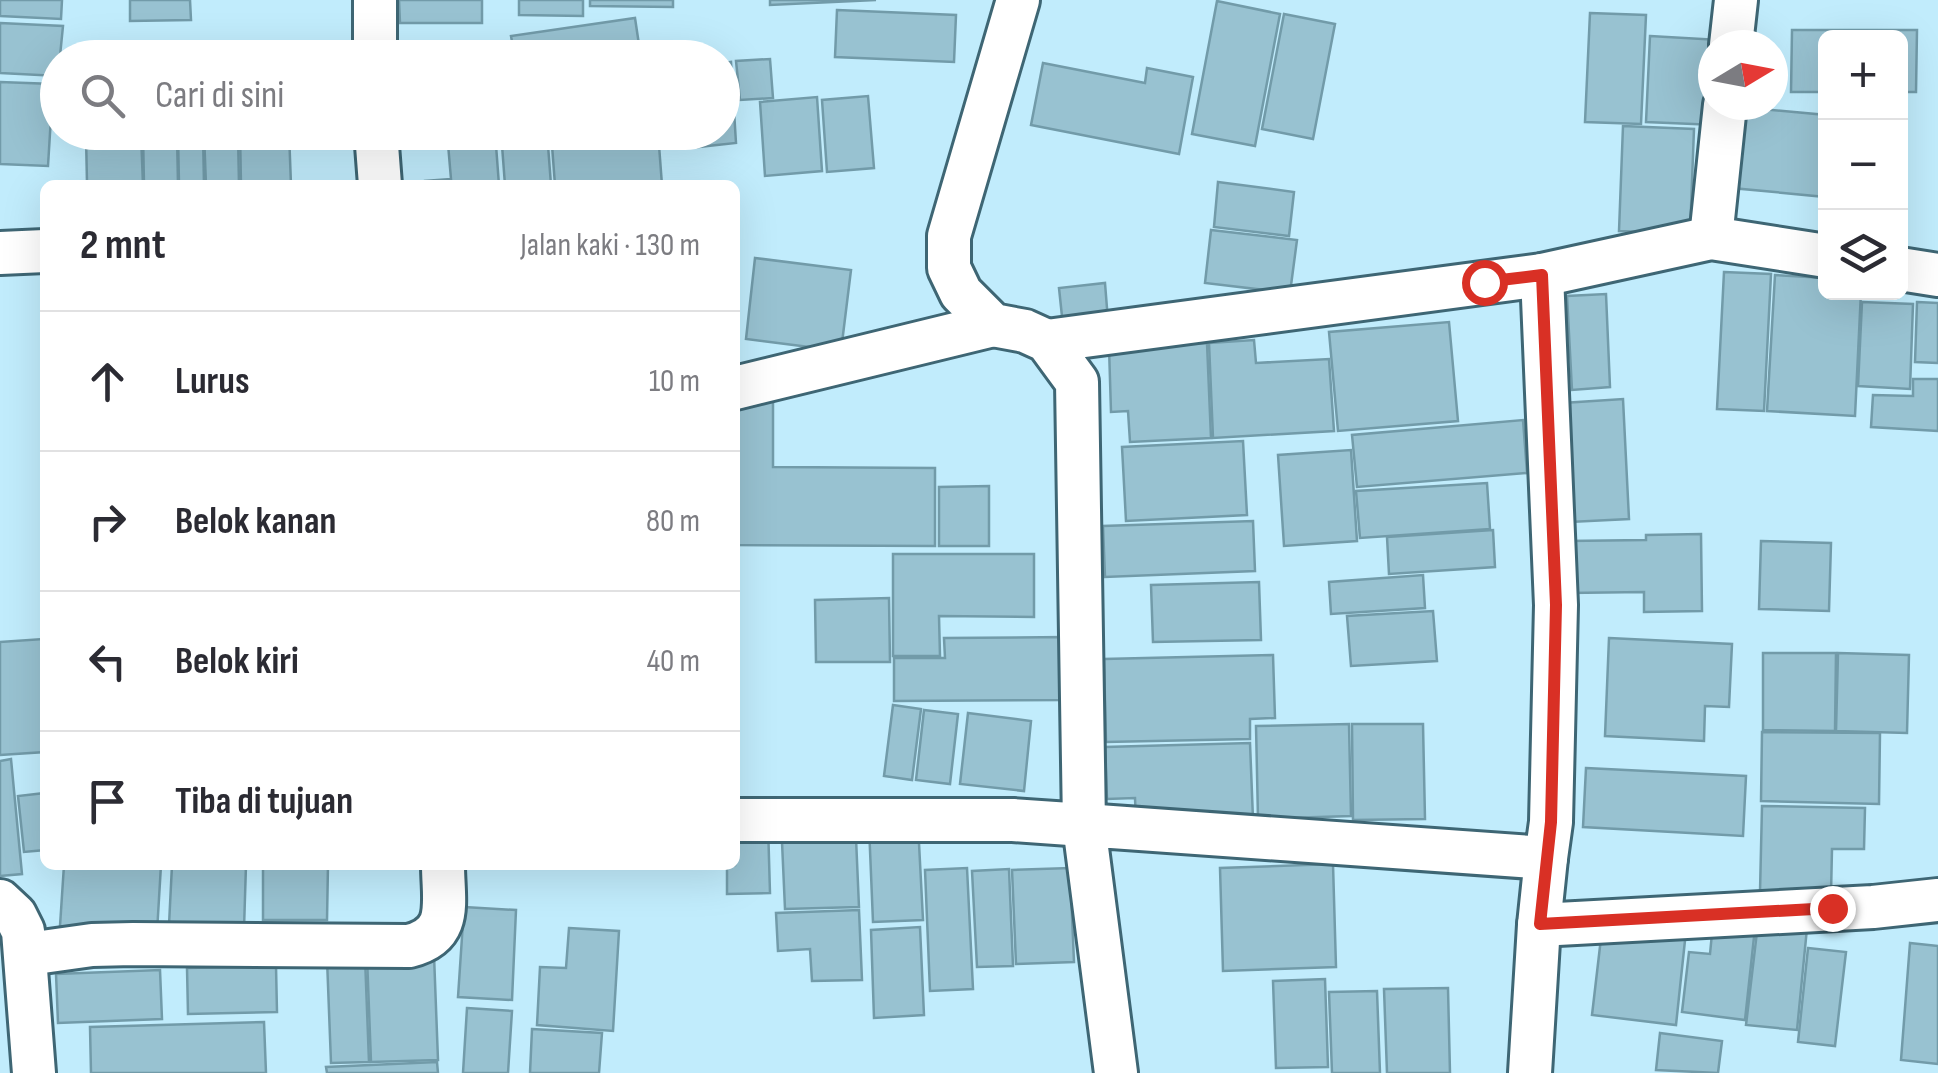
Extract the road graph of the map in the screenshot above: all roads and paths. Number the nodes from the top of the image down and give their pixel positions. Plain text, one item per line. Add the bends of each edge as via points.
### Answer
1 (376, 0) edge
2 (1018, 0) edge
3 (1736, 0) edge
4 (1733, 30) edge
5 (375, 40) edge
6 (1723, 120) edge
7 (377, 150) edge
8 (380, 180) edge
9 (1711, 238) junction
10 (40, 251) edge
11 (0, 254) edge
12 (1818, 255) edge
13 (1908, 270) edge
14 (1542, 275) junction
15 (1938, 275) edge
16 (993, 325) junction
17 (1048, 341) junction
18 (740, 387) edge
19 (740, 820) edge
20 (1084, 825) junction
21 (1546, 858) junction
22 (443, 870) edge
23 (1938, 900) edge
24 (0, 901) edge
25 (1540, 924) junction
26 (28, 954) junction
27 (34, 1073) edge
28 (1116, 1073) edge
29 (1530, 1073) edge

1 - 5 street
2 - 16 street via 949,236 949,268 961,293
3 - 4 street
6 - 9 street
7 - 8 street
9 - 12 street
9 - 14 street
10 - 11 street
13 - 15 street
14 - 17 street
14 - 21 street via 1556,605
16 - 17 street
16 - 18 street
17 - 20 street via 1077,382
19 - 20 street
20 - 21 street
20 - 28 street
21 - 25 street
22 - 26 street via 443,921 436,935 409,946 106,945
23 - 25 street
24 - 26 street via 24,931
25 - 29 street
26 - 27 street

